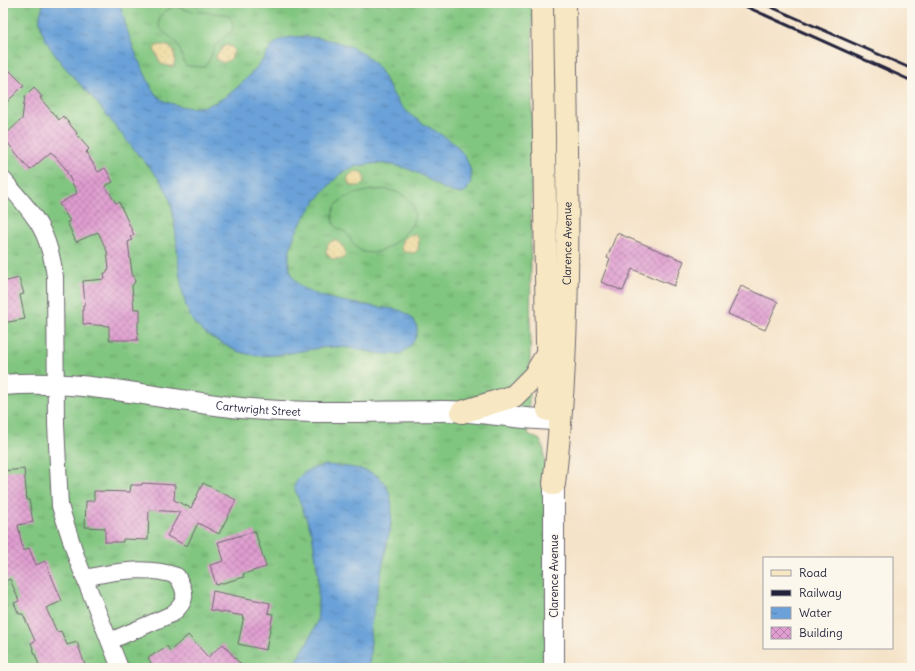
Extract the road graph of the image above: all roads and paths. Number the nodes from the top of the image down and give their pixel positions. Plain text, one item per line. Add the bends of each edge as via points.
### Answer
1 (542, 3) edge
2 (565, 3) edge
3 (3, 179) edge
4 (547, 354) junction
5 (57, 384) junction
6 (3, 385) edge
7 (555, 411) junction
8 (453, 412) junction
9 (554, 484) joint
10 (85, 578) junction
11 (110, 641) junction
12 (120, 668) edge
13 (554, 668) edge

1 - 4 main road, Clarence Avenue
2 - 7 main road, Clarence Avenue via 568,242
3 - 5 street via 39,223 52,253 55,277
4 - 7 main road, Clarence Avenue
4 - 8 main road via 534,376 514,396
5 - 6 street, Cartwright Street
5 - 8 street, Cartwright Street via 273,412
5 - 10 street via 60,506
7 - 8 street, Cartwright Street
7 - 9 main road, Clarence Avenue
9 - 13 street, Clarence Avenue
10 - 11 street
10 - 11 street via 130,570 165,572 177,576 184,587 184,599 172,614
11 - 12 street

